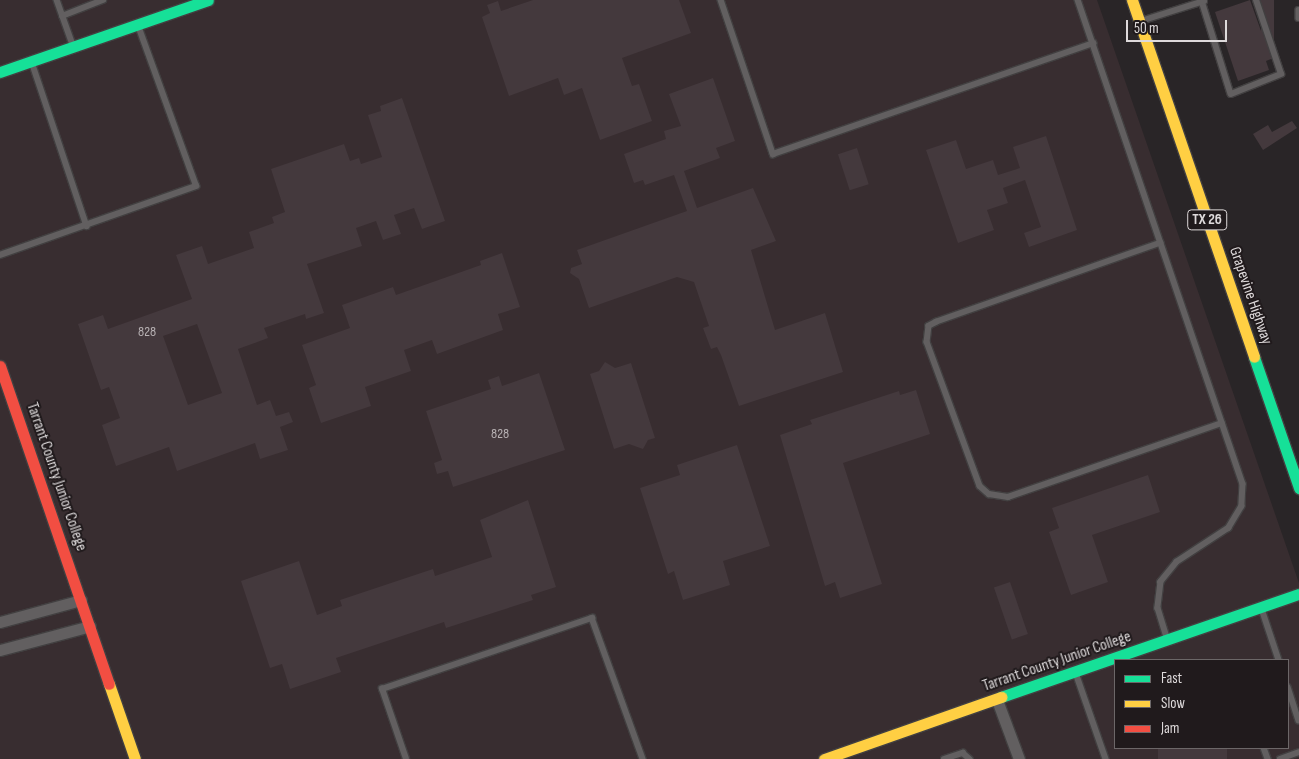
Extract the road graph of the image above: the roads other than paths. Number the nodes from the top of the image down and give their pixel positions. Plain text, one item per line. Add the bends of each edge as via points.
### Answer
1 (57, 0) edge
2 (103, 0) edge
3 (208, 0) edge
4 (722, 0) edge
5 (1078, 0) edge
6 (1132, 0) edge
7 (1256, 0) edge
8 (1204, 1) edge
9 (1299, 10) edge
10 (62, 16) junction
11 (1299, 18) edge
12 (1139, 21) junction
13 (137, 24) junction
14 (1093, 43) junction
15 (73, 46) junction
16 (32, 60) junction
17 (0, 72) edge
18 (87, 226) junction
19 (1161, 242) junction
20 (0, 255) edge
21 (0, 366) edge
22 (1222, 423) junction
23 (1299, 488) edge
24 (1299, 594) edge
25 (81, 600) junction
26 (1261, 607) junction
27 (0, 622) edge
28 (90, 626) junction
29 (1167, 640) junction
30 (0, 650) edge
31 (1114, 659) edge
32 (1115, 659) edge
33 (1279, 659) edge
34 (1076, 673) junction
35 (1289, 690) edge
36 (997, 700) junction
37 (1299, 720) edge
38 (1299, 752) edge
39 (134, 759) edge
40 (406, 759) edge
41 (643, 759) edge
42 (824, 759) edge
43 (944, 759) edge
44 (970, 759) edge
45 (1019, 759) edge
46 (1106, 759) edge
47 (1280, 759) edge

1 - 10 lane
2 - 10 lane
3 - 13 street
4 - 14 lane via 772,154
5 - 14 lane
6 - 12 street, Grapevine Highway / TX 26
7 - 8 lane via 1281,74 1231,94
8 - 12 lane
9 - 11 lane
10 - 15 lane
12 - 23 street, Grapevine Highway / TX 26
13 - 15 street
13 - 18 lane via 196,186
14 - 19 lane
15 - 16 street
16 - 17 street
16 - 18 lane
18 - 20 lane
19 - 22 lane
19 - 22 lane via 937,322 929,326 927,342 980,486 989,494 1008,497
21 - 25 street, Tarrant County Junior College
22 - 29 lane via 1243,484 1242,506 1230,528 1177,562 1161,582 1158,608
24 - 26 street, Tarrant County Junior College
25 - 27 street
25 - 28 street, Tarrant County Junior College
26 - 29 street, Tarrant County Junior College
26 - 33 lane
28 - 30 street
28 - 39 street, Tarrant County Junior College
29 - 32 street, Tarrant County Junior College
31 - 34 street, Tarrant County Junior College
34 - 36 street, Tarrant County Junior College
34 - 46 lane
35 - 37 lane
36 - 42 street, Tarrant County Junior College
36 - 45 street
38 - 47 lane
40 - 41 lane via 382,689 592,618
43 - 44 lane via 963,753

